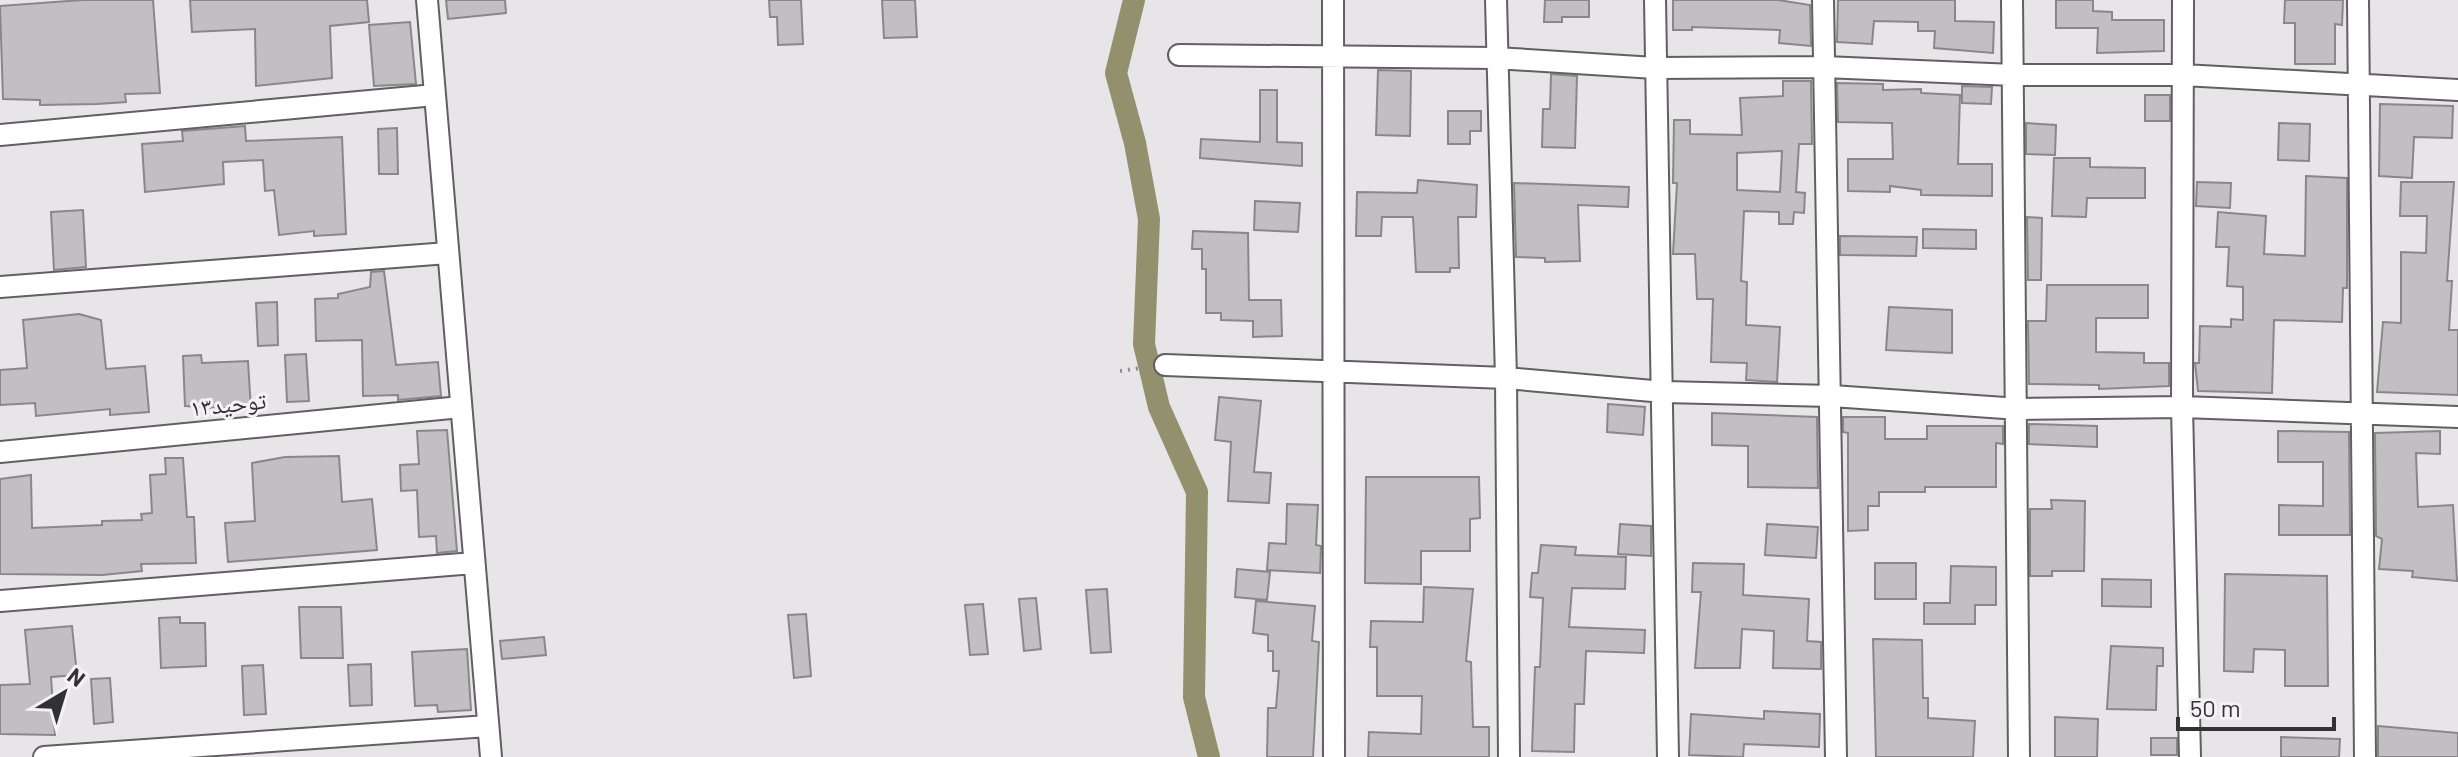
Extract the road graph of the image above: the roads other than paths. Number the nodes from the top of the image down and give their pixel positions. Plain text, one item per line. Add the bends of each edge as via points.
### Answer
1 (427, 0) edge
2 (1333, 0) edge
3 (1496, 0) edge
4 (1655, 0) edge
5 (1823, 0) edge
6 (2012, 0) edge
7 (2183, 0) edge
8 (2358, 0) edge
9 (1179, 55) dead end
10 (1334, 58) junction
11 (1496, 58) junction
12 (1824, 67) junction
13 (1655, 68) junction
14 (2014, 75) junction
15 (2183, 75) junction
16 (2361, 84) junction
17 (2458, 90) edge
18 (435, 95) junction
19 (0, 135) edge
20 (448, 253) junction
21 (0, 287) edge
22 (1165, 365) road end
23 (1332, 373) junction
24 (1506, 378) junction
25 (1664, 392) junction
26 (1832, 396) junction
27 (461, 407) junction
28 (2182, 407) junction
29 (2019, 409) junction
30 (2363, 412) junction
31 (2458, 417) edge
32 (0, 452) edge
33 (474, 563) junction
34 (0, 601) edge
35 (488, 726) junction
36 (44, 757) edge
37 (491, 757) edge
38 (1334, 757) edge
39 (1509, 757) edge
40 (1668, 757) edge
41 (1836, 757) edge
42 (2019, 757) edge
43 (2190, 757) edge
44 (2365, 757) edge

1 - 18 street
2 - 10 street
3 - 11 street
4 - 13 street
5 - 12 street
6 - 14 street
7 - 15 street
8 - 16 street
9 - 10 street
10 - 11 street
10 - 23 street
11 - 13 street
11 - 24 street
12 - 13 street
12 - 14 street
12 - 26 street
13 - 25 street
14 - 15 street
14 - 29 street
15 - 16 street
15 - 28 street
16 - 17 street
16 - 30 street
18 - 19 street
18 - 20 street
20 - 21 street
20 - 27 street
22 - 23 street
23 - 24 street
23 - 38 street
24 - 25 street
24 - 39 street
25 - 26 street
25 - 40 street
26 - 29 street
26 - 41 street
27 - 32 street, توحید۱۳
27 - 33 street
28 - 29 street
28 - 30 street
28 - 43 street
29 - 42 street
30 - 31 street
30 - 44 street
33 - 34 street
33 - 35 street
35 - 36 street
35 - 37 street

